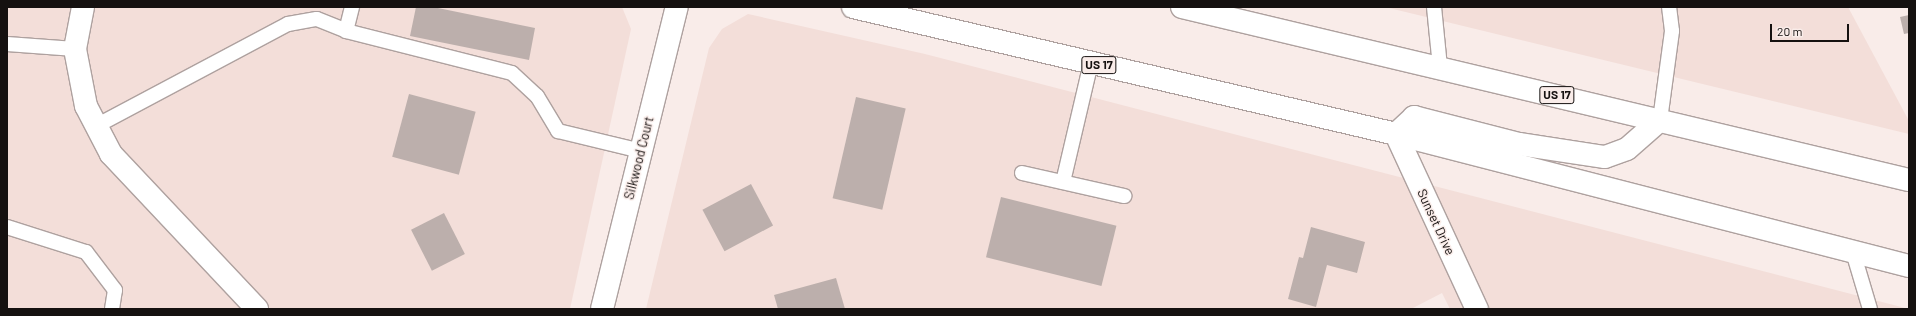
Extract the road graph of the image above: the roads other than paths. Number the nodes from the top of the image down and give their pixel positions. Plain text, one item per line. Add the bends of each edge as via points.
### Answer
1 (82, 7) edge
2 (352, 7) edge
3 (677, 7) edge
4 (853, 7) edge
5 (1182, 7) edge
6 (1434, 7) edge
7 (1669, 7) edge
8 (346, 31) junction
9 (7, 44) edge
10 (76, 49) junction
11 (1091, 63) junction
12 (1440, 67) junction
13 (1660, 120) junction
14 (96, 126) junction
15 (1396, 134) junction
16 (641, 151) junction
17 (1022, 174) dead end
18 (1909, 180) edge
19 (1063, 182) junction
20 (1124, 196) dead end
21 (7, 227) edge
22 (1853, 252) junction
23 (1909, 266) edge
24 (112, 309) edge
25 (257, 309) edge
26 (602, 309) edge
27 (1477, 309) edge
28 (1870, 309) edge

1 - 10 main road
2 - 8 lane
3 - 16 main road, Silkwood Court
4 - 11 main road, US 17
5 - 12 main road, US 17
6 - 12 lane
7 - 13 lane via 1672,31
8 - 14 lane via 317,19 288,24
8 - 16 lane via 512,73 537,96 558,131
9 - 10 lane
10 - 14 main road via 86,106
11 - 15 main road, US 17
11 - 19 lane
12 - 13 main road, US 17
13 - 15 main road via 1627,149 1606,157 1519,144 1414,117
13 - 18 main road, US 17
14 - 25 main road via 111,154
15 - 22 main road, US 17
15 - 27 main road, Sunset Drive
16 - 26 main road, Silkwood Court
17 - 19 lane
19 - 20 lane
21 - 24 lane via 86,252 115,290
22 - 23 main road, US 17
22 - 28 lane

